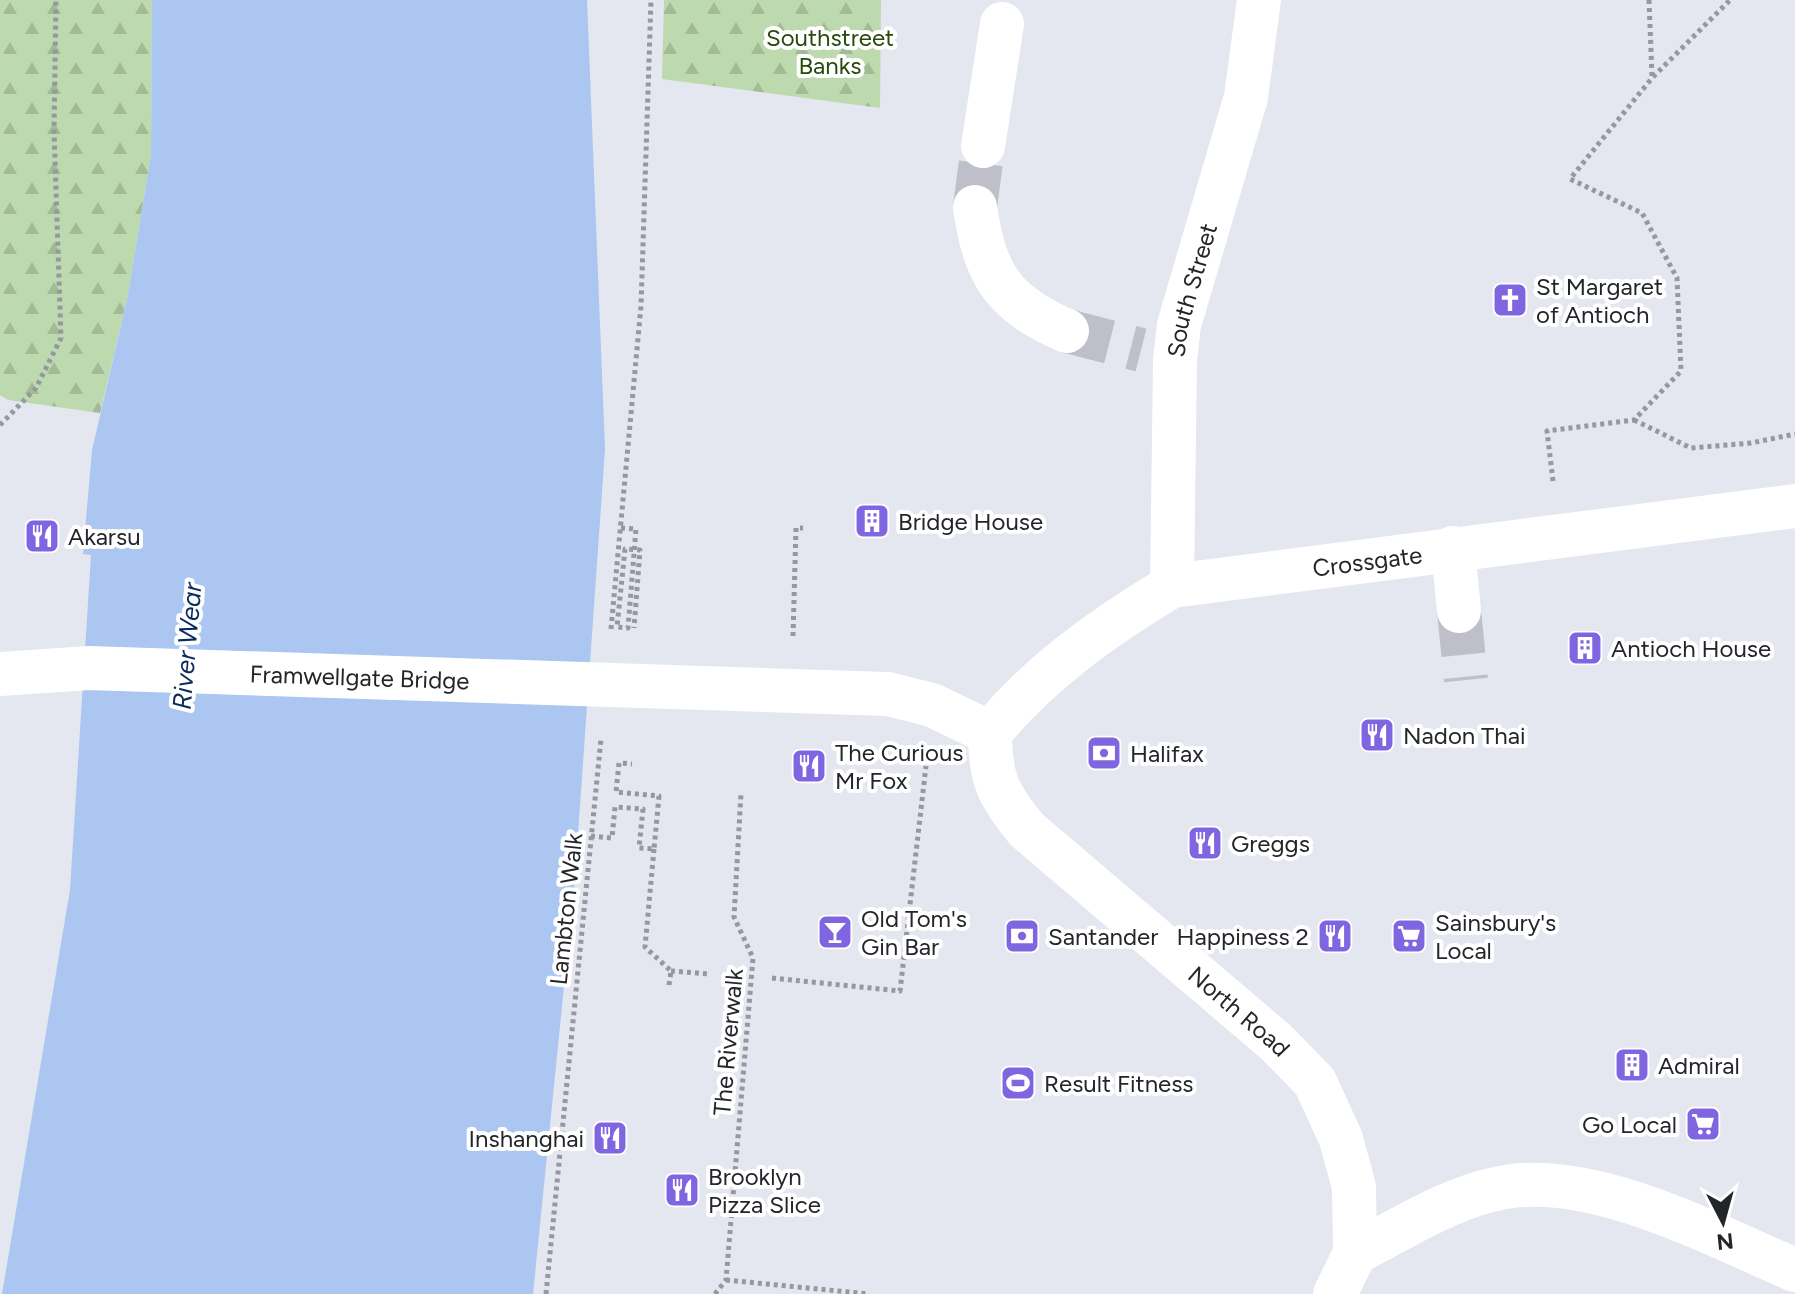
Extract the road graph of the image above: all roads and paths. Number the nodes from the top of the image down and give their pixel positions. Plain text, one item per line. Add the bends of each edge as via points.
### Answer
1 (56, 0) edge
2 (651, 0) edge
3 (1259, 0) edge
4 (1649, 0) edge
5 (1730, 0) edge
6 (1002, 24) dead end
7 (1652, 78) junction
8 (983, 146) tunnel mouth
9 (975, 207) tunnel mouth
10 (1067, 331) tunnel mouth
11 (1634, 420) junction
12 (0, 425) edge
13 (1795, 434) edge
14 (1551, 461) dead end
15 (1795, 506) edge
16 (621, 528) junction
17 (803, 528) dead end
18 (1453, 548) junction
19 (1172, 586) junction
20 (1459, 611) tunnel mouth
21 (634, 628) dead end
22 (610, 643) dead end
23 (0, 674) edge
24 (791, 689) junction
25 (932, 705) junction
26 (601, 732) dead end
27 (990, 733) junction
28 (632, 764) dead end
29 (741, 793) dead end
30 (591, 836) junction
31 (654, 849) junction
32 (671, 971) junction
33 (710, 974) dead end
34 (772, 978) dead end
35 (669, 985) dead end
36 (1355, 1253) junction
37 (1795, 1270) edge
38 (726, 1280) junction
39 (546, 1294) edge
40 (715, 1294) edge
41 (869, 1294) edge
42 (1335, 1294) edge

1 - 12 path via 61,338 36,388
2 - 16 path via 641,306
3 - 19 street, South Street via 1246,97 1179,325 1158,355
4 - 7 path
5 - 7 path
6 - 8 street
7 - 11 path via 1570,179 1642,213 1677,278 1681,371
9 - 10 street via 981,250 999,283 1029,314
11 - 13 path via 1691,448
11 - 14 path via 1547,431
15 - 18 street, Crossgate
16 - 21 path via 636,529 635,542 633,556 628,628 617,627 625,549 640,550
16 - 22 path
17 - 24 path via 796,528
18 - 19 street, Crossgate
18 - 20 street
19 - 27 street, Crossgate via 1098,632 1017,701
23 - 24 street, Framwellgate Bridge via 89,668
24 - 25 street via 888,694
25 - 27 street
25 - 34 path via 900,991
26 - 30 path, Lambton Walk
27 - 36 street, North Road via 990,766 1000,798 1027,830 1277,1043 1315,1082 1341,1139 1354,1187
28 - 31 path via 619,763 616,792 659,796
29 - 38 path, The Riverwalk via 734,917 753,958
30 - 31 path via 612,838 615,807 643,809 639,848
30 - 39 path, Lambton Walk
31 - 32 path via 645,947
32 - 33 path
32 - 35 path
36 - 37 street via 1475,1195 1511,1186 1559,1184 1606,1193
36 - 42 street
38 - 40 path
38 - 41 path

